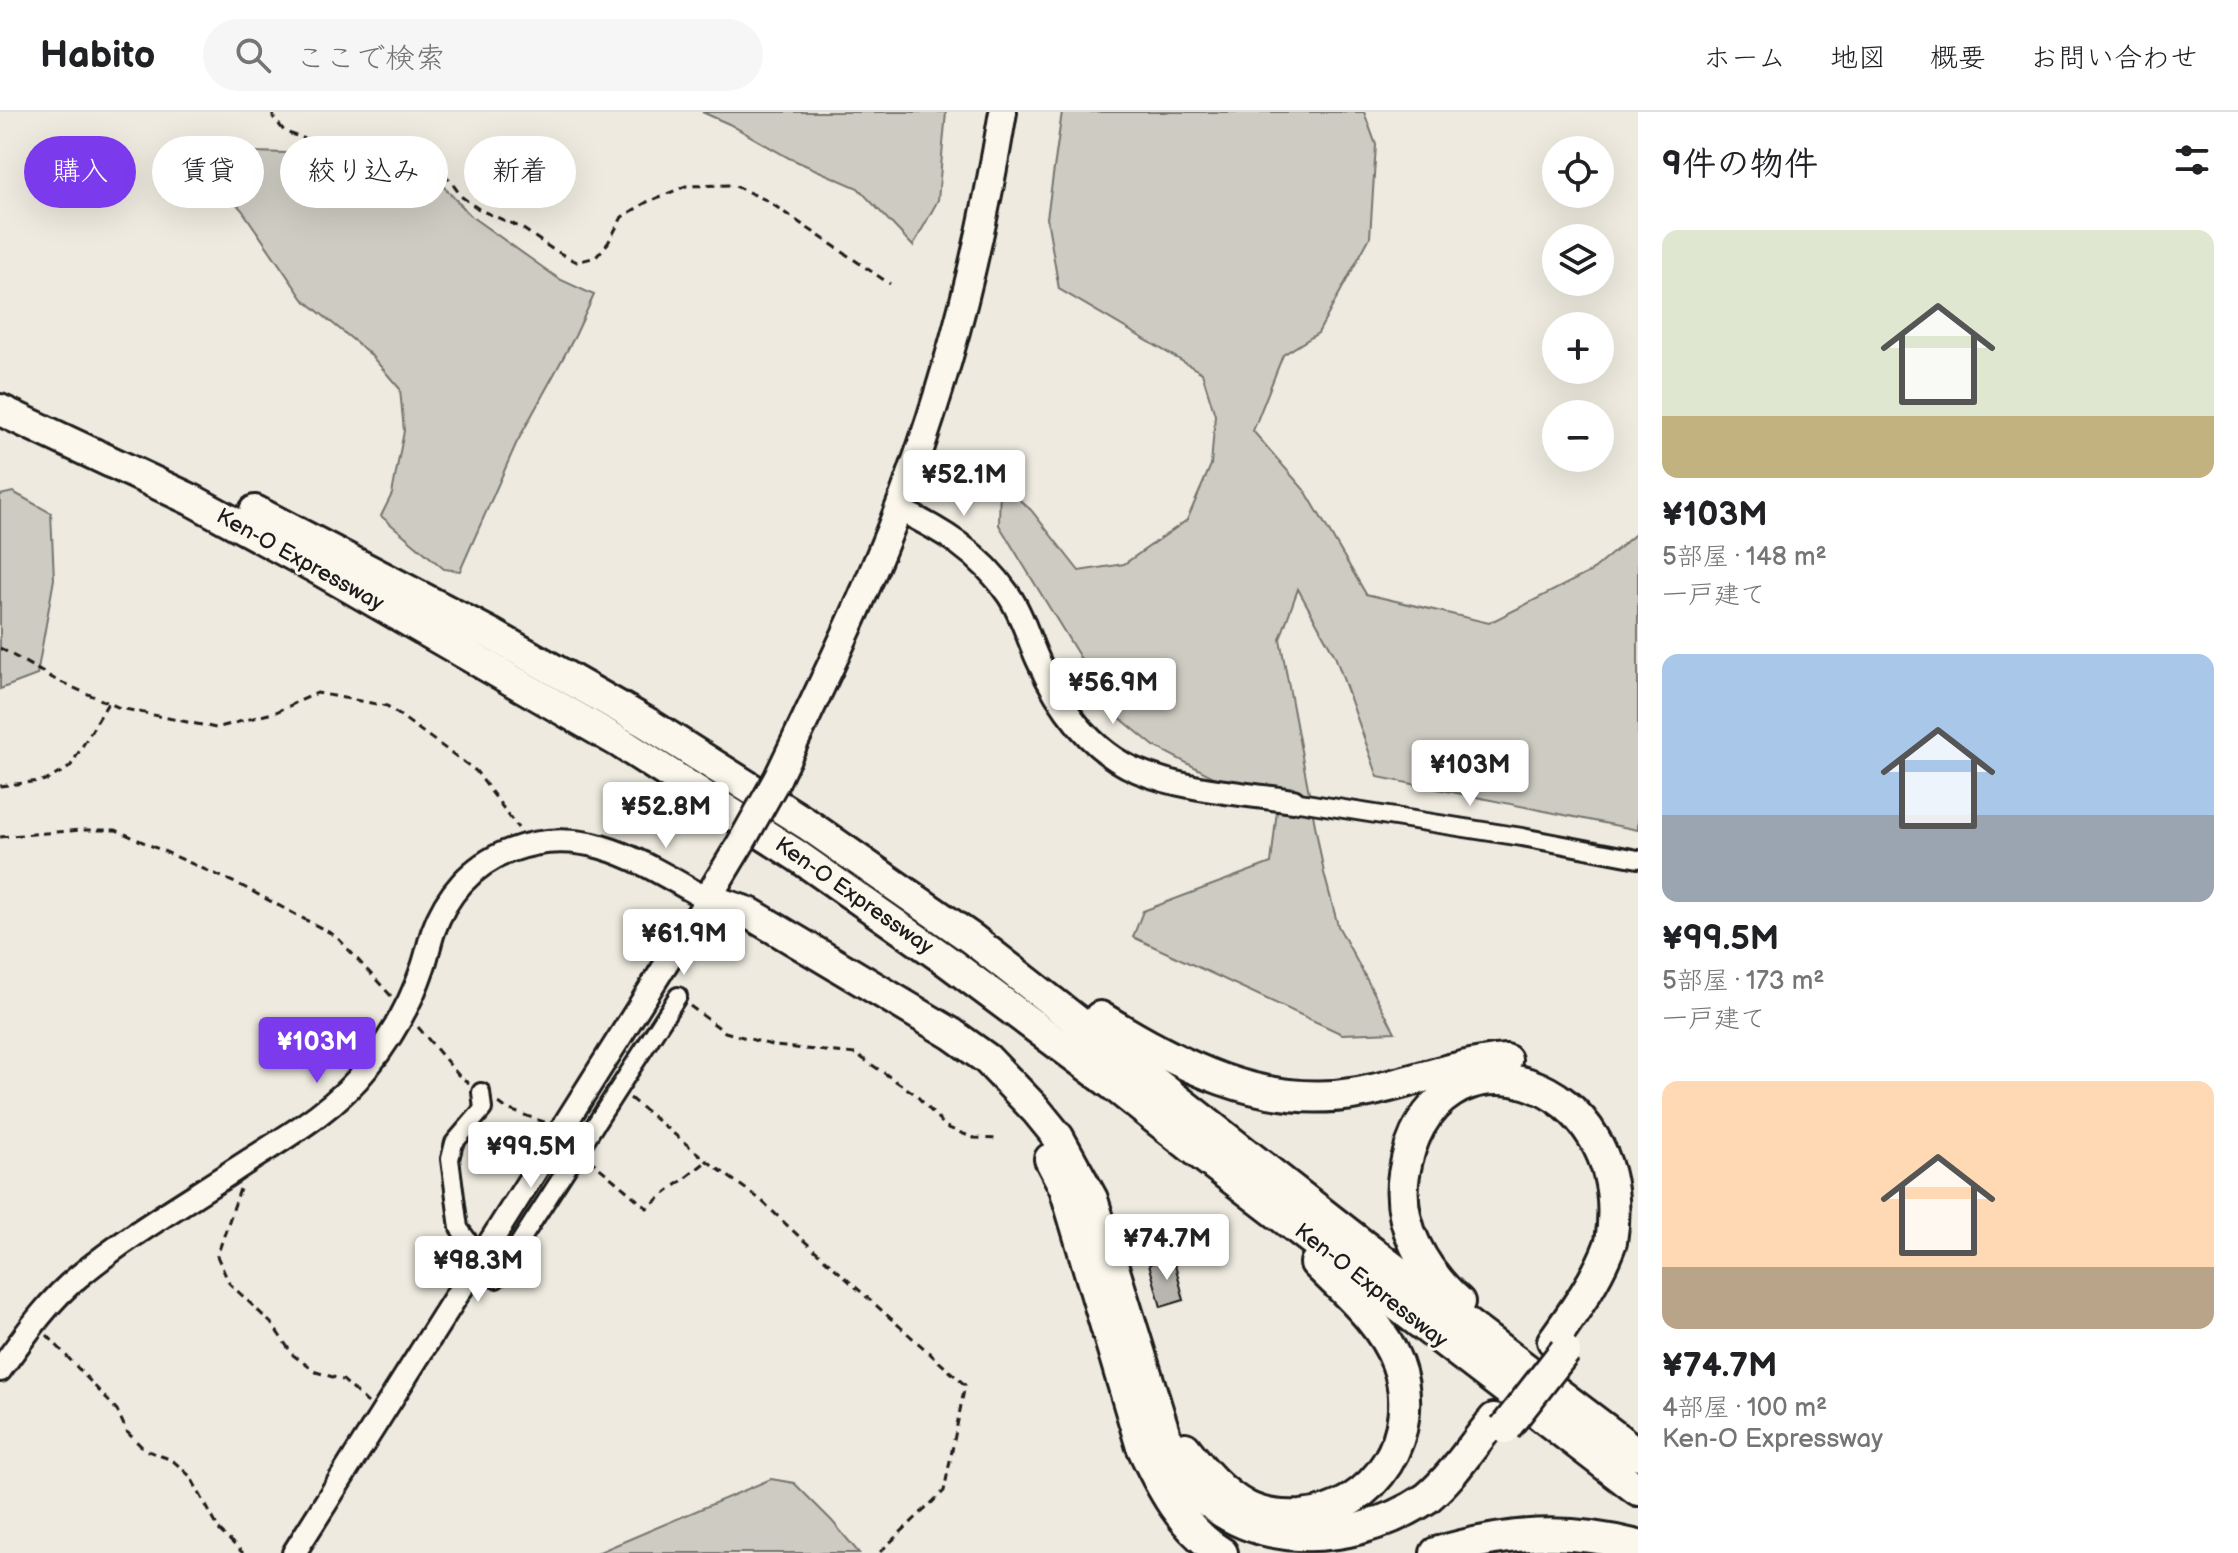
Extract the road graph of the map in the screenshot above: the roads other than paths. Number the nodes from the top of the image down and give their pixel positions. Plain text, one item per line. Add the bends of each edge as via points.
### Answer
1 (1003, 112) edge
2 (0, 397) edge
3 (0, 410) edge
4 (898, 509) junction
5 (1293, 801) joint
6 (1638, 859) edge
7 (707, 899) junction
8 (972, 939) junction
9 (678, 996) road end
10 (1560, 1070) dead end
11 (481, 1092) road end
12 (1204, 1157) junction
13 (1638, 1200) edge
14 (480, 1259) junction
15 (1559, 1346) junction
16 (0, 1370) edge
17 (1139, 1390) junction
18 (1595, 1422) junction
19 (1499, 1423) junction
20 (1638, 1454) edge
21 (1638, 1490) edge
22 (1638, 1546) edge
23 (294, 1553) edge
24 (1222, 1553) edge
25 (1257, 1553) edge
26 (1369, 1553) edge
27 (1436, 1553) edge

1 - 4 main road via 973,267
2 - 8 highway, Ken-O Expressway via 202,484 491,634 647,723 807,824
3 - 12 highway, Ken-O Expressway via 192,500 621,743 796,855 943,958
4 - 5 street via 961,544 994,575 1018,611 1064,709 1113,757 1137,771 1194,787
4 - 7 main road, bridge via 777,779
5 - 6 street
7 - 14 street
7 - 16 street via 622,853 568,840 529,844 479,866 444,908 405,1012 367,1068 313,1120 76,1278
7 - 17 highway via 751,936 1000,1083 1029,1114 1065,1188
8 - 10 highway via 1188,1068 1260,1091 1356,1094 1476,1062 1529,1061
8 - 18 highway, Ken-O Expressway
9 - 14 street via 496,1279
11 - 14 street via 483,1109 454,1143 450,1159 459,1228
12 - 17 highway via 1251,1207 1299,1245 1384,1337 1401,1381 1401,1434 1375,1481 1350,1500 1313,1515 1266,1514 1247,1507 1205,1474
12 - 21 highway, Ken-O Expressway
13 - 15 highway via 1631,1240 1616,1276 1587,1323
14 - 23 street
15 - 18 highway via 1611,1241 1619,1189 1613,1150 1583,1105 1554,1088 1519,1079 1473,1085 1440,1104 1411,1142 1402,1190 1413,1243 1448,1292
15 - 19 highway
17 - 19 highway via 1183,1478 1198,1496 1252,1532 1283,1542 1345,1540 1401,1517 1425,1500
17 - 24 highway via 1141,1444 1156,1479 1196,1533
17 - 25 highway via 1162,1473 1208,1525
18 - 20 highway, Ken-O Expressway
19 - 26 highway via 1464,1479 1431,1515
22 - 27 highway via 1554,1532 1474,1542

